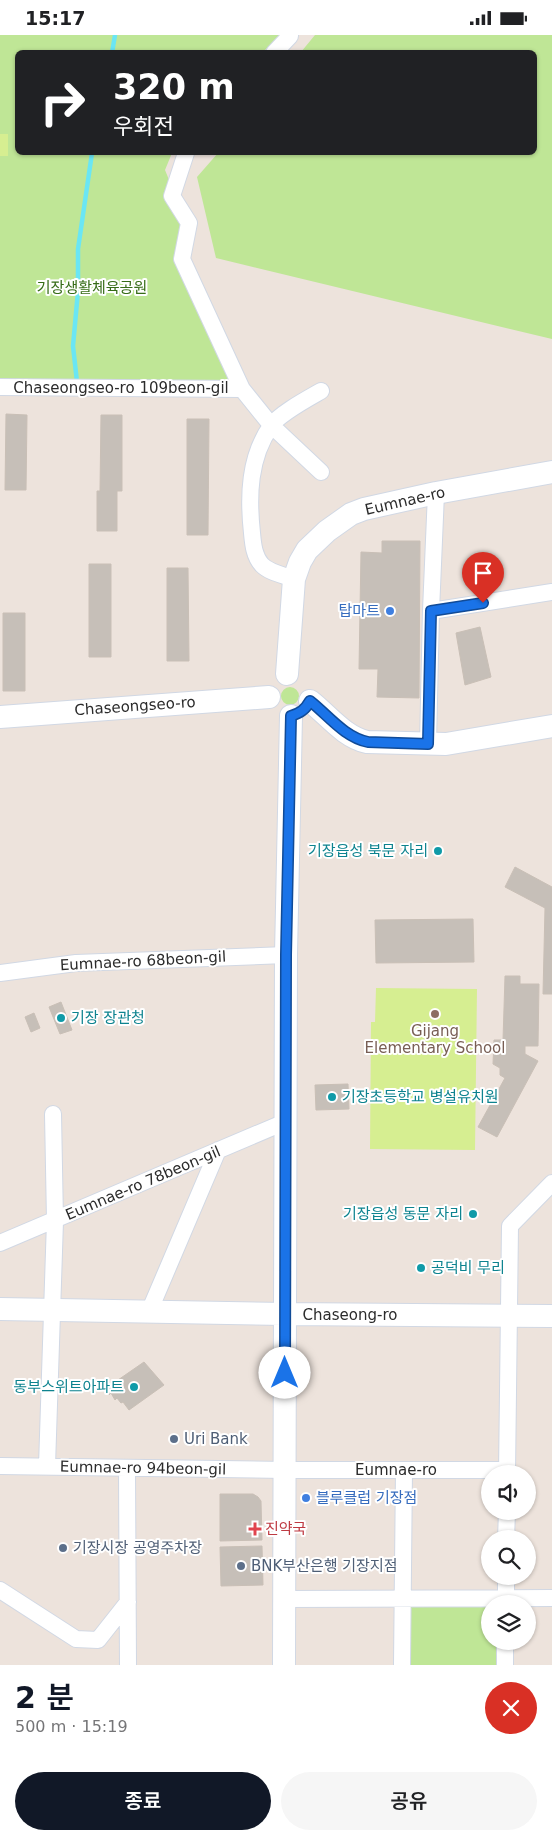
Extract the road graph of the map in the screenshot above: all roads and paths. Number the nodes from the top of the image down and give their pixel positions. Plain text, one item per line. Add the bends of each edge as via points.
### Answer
1 (290, 36) dead end
2 (277, 50) edge
3 (185, 155) edge
4 (0, 387) edge
5 (242, 389) junction
6 (321, 391) dead end
7 (272, 425) junction
8 (321, 473) dead end
9 (552, 473) edge
10 (436, 493) junction
11 (294, 579) junction
12 (552, 592) edge
13 (431, 611) junction
14 (287, 674) junction
15 (270, 697) junction
16 (310, 701) junction
17 (291, 716) junction
18 (0, 717) edge
19 (552, 726) edge
20 (428, 744) junction
21 (286, 955) junction
22 (0, 973) edge
23 (53, 1114) dead end
24 (285, 1122) junction
25 (218, 1150) junction
26 (552, 1183) edge
27 (54, 1221) junction
28 (0, 1243) edge
29 (0, 1309) edge
30 (52, 1310) junction
31 (149, 1312) junction
32 (285, 1314) junction
33 (508, 1316) junction
34 (552, 1316) edge
35 (507, 1465) edge
36 (0, 1466) edge
37 (47, 1466) junction
38 (128, 1468) junction
39 (285, 1470) junction
40 (404, 1470) junction
41 (481, 1471) edge
42 (0, 1591) edge
43 (402, 1598) junction
44 (552, 1598) edge
45 (284, 1599) junction
46 (536, 1599) edge
47 (481, 1600) edge
48 (128, 1602) junction
49 (505, 1650) edge
50 (128, 1665) edge
51 (284, 1665) edge
52 (402, 1665) edge
53 (505, 1665) edge

1 - 2 street
3 - 5 street via 172,196 189,223 182,259
4 - 5 street, Chaseongseo-ro 109beon-gil
5 - 7 street
6 - 7 street
7 - 8 street
7 - 11 street via 256,454 252,472 250,518 253,546 263,566
9 - 10 main road, Eumnae-ro
10 - 11 main road, Eumnae-ro via 364,509 340,520 307,550
10 - 13 street
11 - 14 main road, Eumnae-ro
12 - 13 street
13 - 20 street
14 - 15 main road via 274,683
14 - 16 main road via 296,674 303,679 310,691
15 - 17 main road via 274,710
15 - 18 main road, Chaseongseo-ro
16 - 17 main road via 306,709
16 - 20 main road via 359,740
17 - 21 main road
19 - 20 main road via 463,742
21 - 22 street, Eumnae-ro 68beon-gil via 76,963
21 - 24 main road
23 - 27 street
24 - 25 street, Eumnae-ro 78beon-gil
24 - 32 main road
25 - 27 street, Eumnae-ro 78beon-gil
25 - 31 street
26 - 33 street via 510,1226
27 - 28 street, Eumnae-ro 78beon-gil
27 - 30 street
29 - 30 main road, Chaseong-ro
30 - 31 main road, Chaseong-ro
30 - 37 street
31 - 32 main road, Chaseong-ro
32 - 33 main road, Chaseong-ro
32 - 39 main road
33 - 34 main road, Chaseong-ro
33 - 35 street
36 - 37 street, Eumnae-ro 94beon-gil
37 - 38 street, Eumnae-ro 94beon-gil
38 - 39 street, Eumnae-ro 94beon-gil
38 - 48 street
39 - 40 street, Eumnae-ro
39 - 45 main road
40 - 41 street, Eumnae-ro
40 - 43 street
42 - 48 street via 76,1639 98,1640
43 - 45 street
43 - 47 street
43 - 52 street
44 - 46 street
45 - 51 main road
48 - 50 street
49 - 53 street

